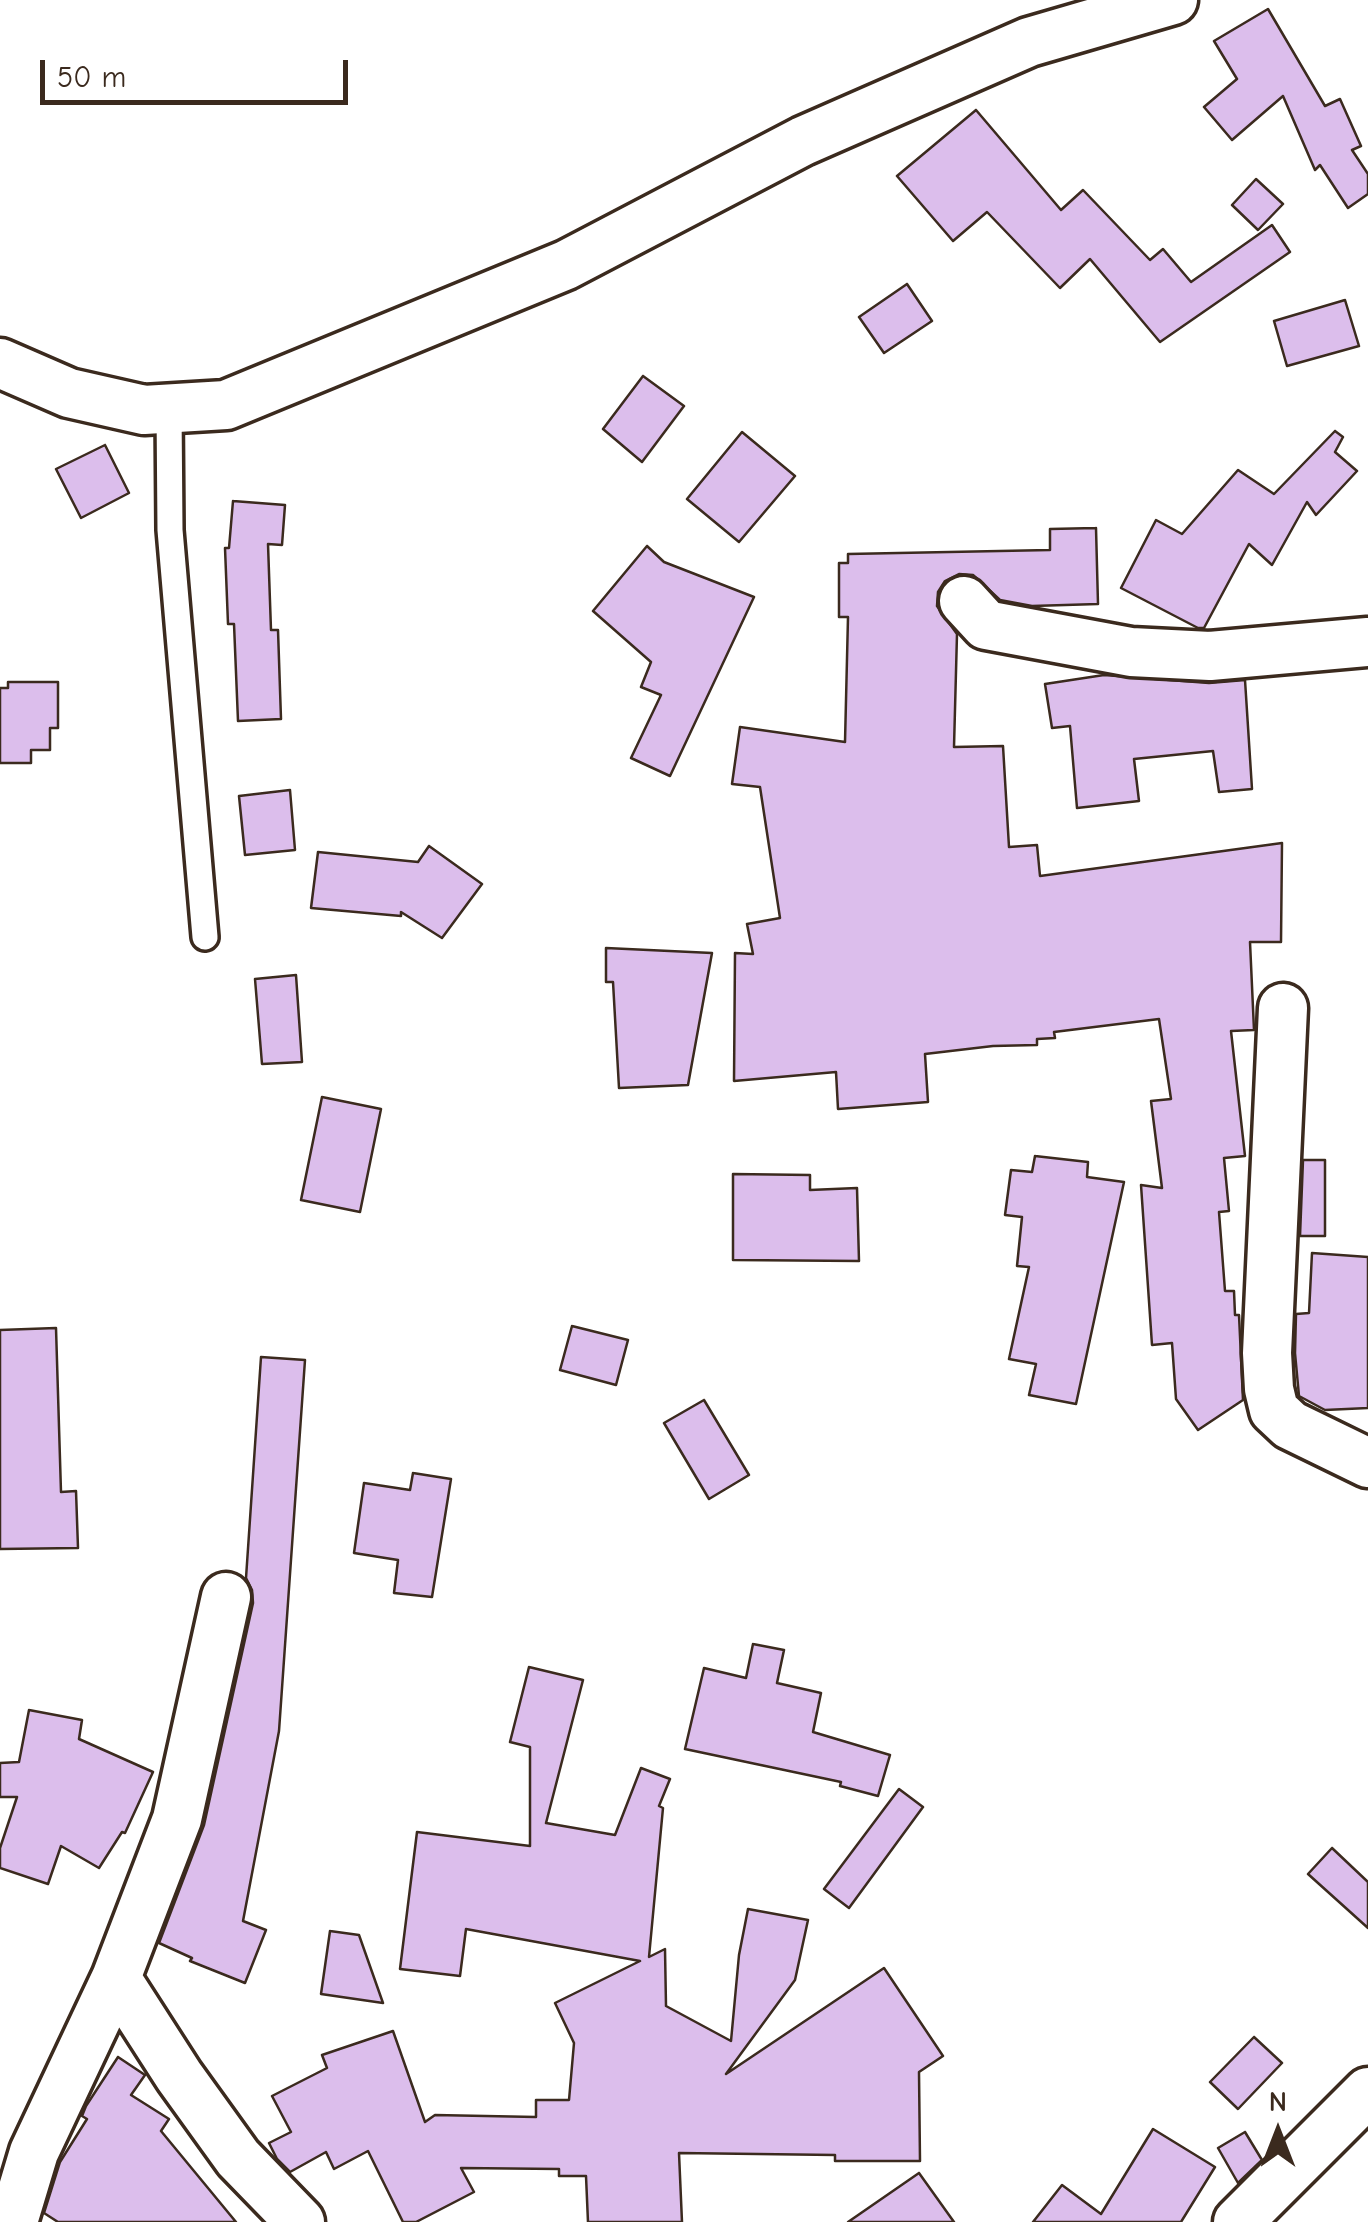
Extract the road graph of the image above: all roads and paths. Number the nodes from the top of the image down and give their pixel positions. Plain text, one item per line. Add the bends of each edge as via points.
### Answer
1 (1173, 0) edge
2 (0, 363) edge
3 (169, 409) junction
4 (964, 601) dead end
5 (1368, 642) edge
6 (205, 936) dead end
7 (1283, 1008) dead end
8 (1368, 1464) edge
9 (226, 1597) dead end
10 (116, 1978) junction
11 (1368, 2092) edge
12 (13, 2222) edge
13 (300, 2222) edge
14 (1238, 2222) edge

1 - 3 street via 1029,42 804,141 566,265 226,405
2 - 3 street via 69,392 144,410
3 - 6 lane via 170,530
4 - 5 street via 986,625 1131,652 1210,656
7 - 8 street via 1269,1390 1274,1410 1290,1425
9 - 10 street via 178,1819
10 - 12 street via 34,2152
10 - 13 street via 238,2158
11 - 14 street

